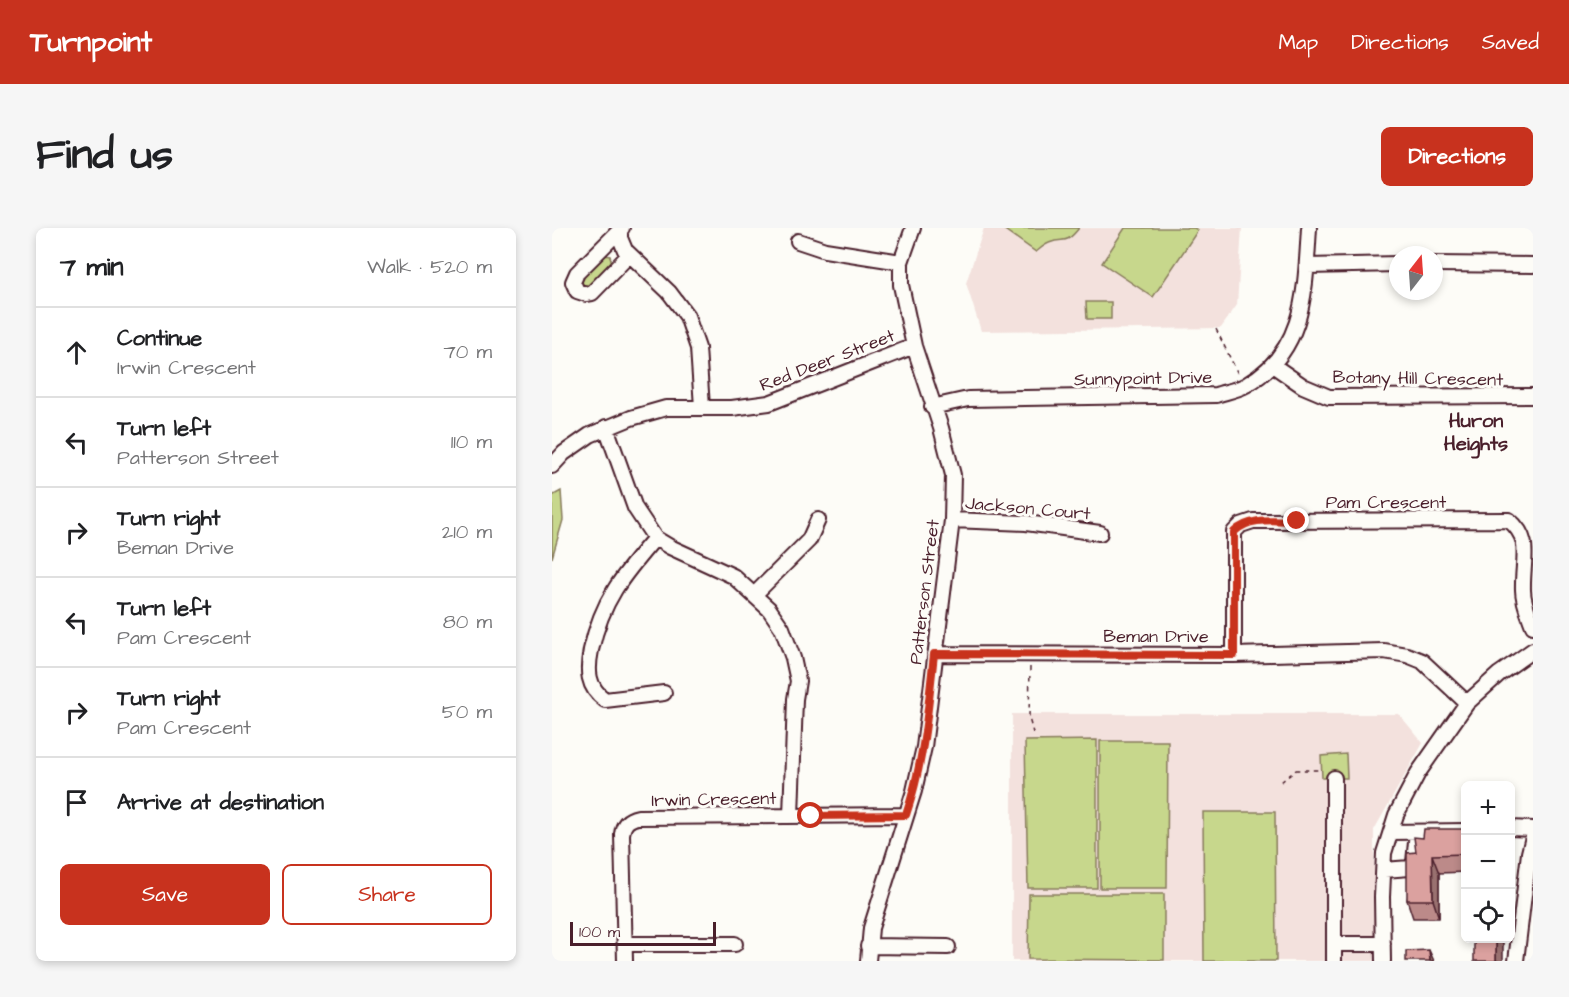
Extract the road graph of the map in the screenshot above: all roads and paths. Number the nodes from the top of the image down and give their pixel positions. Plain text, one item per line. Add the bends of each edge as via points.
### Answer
1 (913, 228) edge
2 (1309, 228) edge
3 (621, 230) edge
4 (798, 241) dead end
5 (629, 255) junction
6 (901, 262) junction
7 (1389, 264) edge
8 (1443, 264) edge
9 (1533, 265) edge
10 (1307, 266) junction
11 (1216, 329) dead end
12 (914, 346) junction
13 (1274, 366) junction
14 (1245, 386) junction
15 (1533, 396) edge
16 (702, 407) junction
17 (932, 407) junction
18 (606, 427) junction
19 (552, 466) edge
20 (818, 520) dead end
21 (952, 520) junction
22 (1100, 533) dead end
23 (654, 538) junction
24 (754, 595) junction
25 (1533, 626) edge
26 (1533, 650) edge
27 (934, 654) junction
28 (1030, 654) junction
29 (1234, 655) junction
30 (664, 693) dead end
31 (1467, 703) junction
32 (1033, 733) dead end
33 (1322, 770) dead end
34 (1334, 778) dead end
35 (1281, 782) dead end
36 (906, 815) junction
37 (791, 816) junction
38 (1515, 828) edge
39 (1533, 829) edge
40 (1461, 831) edge
41 (1391, 832) junction
42 (1416, 832) junction
43 (1533, 837) edge
44 (1384, 870) junction
45 (625, 944) junction
46 (735, 944) dead end
47 (1334, 944) junction
48 (1383, 944) junction
49 (868, 946) junction
50 (948, 947) dead end
51 (625, 961) edge
52 (868, 961) edge
53 (1334, 961) edge
54 (1383, 961) edge
55 (1516, 961) edge

1 - 6 street, Patterson Street
2 - 10 street, Sunnypoint Drive
3 - 5 street via 622,245
3 - 5 street via 577,273 573,282 577,291 591,293
4 - 6 street via 825,250
5 - 16 street via 669,292 687,316 698,348
6 - 12 street, Patterson Street via 901,285
7 - 10 street
8 - 9 street
10 - 13 street, Sunnypoint Drive via 1292,339
11 - 14 path
12 - 16 street, Red Deer Street via 769,403
12 - 17 street, Patterson Street
13 - 14 street, Sunnypoint Drive
13 - 15 street, Botany Hill Crescent via 1303,386 1329,397
14 - 17 street, Sunnypoint Drive via 1216,395 968,399
16 - 18 street, Red Deer Street via 666,408
17 - 21 street, Patterson Street via 953,476
18 - 19 street, Red Deer Street via 564,453
18 - 23 street via 635,508
20 - 24 street via 809,540
21 - 22 street, Jackson Court via 1026,523
21 - 27 street, Patterson Street
23 - 24 street via 733,576
23 - 30 street via 606,603 596,629 588,674 591,685 605,700
24 - 37 street via 782,628 798,681
25 - 29 street, Pam Crescent via 1523,588 1531,540 1527,532 1509,520 1253,521 1234,532
26 - 31 street
27 - 28 street, Beman Drive
27 - 36 street, Patterson Street via 924,747
28 - 29 street, Beman Drive
28 - 32 path via 1029,718
29 - 31 street, Beman Drive via 1384,651 1407,655 1422,661
31 - 41 street via 1418,773
33 - 35 path via 1296,770
34 - 47 street
36 - 37 street, Irwin Crescent
36 - 49 street, Patterson Street
37 - 45 street, Irwin Crescent via 638,817 625,824
38 - 39 street
40 - 42 street
41 - 42 street
41 - 44 street via 1384,853
42 - 44 street via 1410,868
43 - 55 street
44 - 48 street
45 - 46 street
45 - 51 street, Irwin Crescent
47 - 48 street
47 - 53 street
48 - 54 street
49 - 50 street
49 - 52 street, Patterson Street

